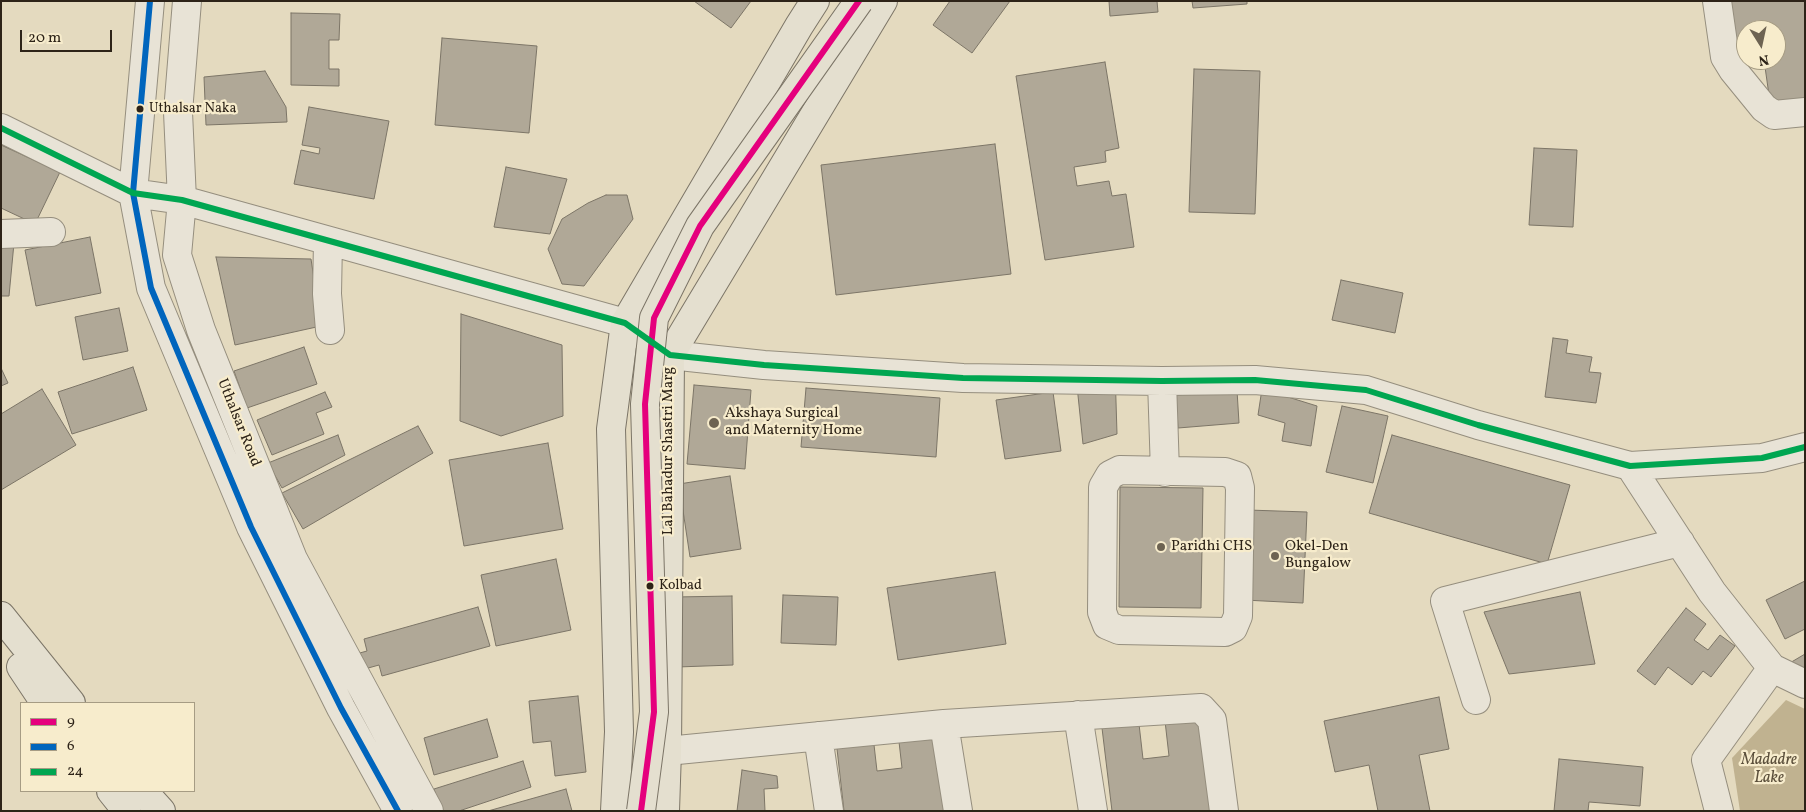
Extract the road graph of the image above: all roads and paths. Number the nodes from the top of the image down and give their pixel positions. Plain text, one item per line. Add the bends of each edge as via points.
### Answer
1 (150, 1) edge
2 (187, 1) edge
3 (815, 1) edge
4 (859, 1) edge
5 (883, 1) edge
6 (1717, 1) edge
7 (1805, 112) edge
8 (1, 128) edge
9 (133, 193) junction
10 (182, 200) junction
11 (51, 232) dead end
12 (1, 234) edge
13 (328, 241) junction
14 (192, 302) junction
15 (161, 312) junction
16 (625, 323) junction
17 (330, 330) dead end
18 (670, 355) junction
19 (1162, 381) junction
20 (1805, 447) edge
21 (1630, 466) junction
22 (1165, 472) junction
23 (1680, 542) junction
24 (1, 616) edge
25 (1, 636) edge
26 (1, 659) edge
27 (1772, 668) junction
28 (1805, 684) edge
29 (1476, 700) dead end
30 (370, 701) junction
31 (28, 702) edge
32 (44, 702) edge
33 (70, 702) edge
34 (344, 713) junction
35 (1078, 716) junction
36 (944, 724) junction
37 (818, 736) junction
38 (668, 751) junction
39 (97, 792) edge
40 (112, 792) edge
41 (144, 792) edge
42 (111, 811) edge
43 (128, 811) edge
44 (161, 811) edge
45 (398, 811) edge
46 (429, 811) edge
47 (615, 811) edge
48 (641, 811) edge
49 (665, 811) edge
50 (829, 811) edge
51 (958, 811) edge
52 (1093, 811) edge
53 (1224, 811) edge
54 (1719, 811) edge

1 - 9 street
2 - 10 street, Uthalsar Road via 178,112
3 - 16 main road
4 - 48 main road, bridge via 700,226 654,318 645,404 654,712
5 - 18 main road, Lal Bahadur Shastri Marg
6 - 7 street via 1725,57 1733,70 1764,108 1774,115
8 - 9 street
9 - 10 street
9 - 15 street via 152,288
10 - 13 street
10 - 14 street, Uthalsar Road via 177,255
11 - 12 street
13 - 16 street
13 - 17 street
14 - 15 street
14 - 30 street, Uthalsar Road via 293,559
15 - 34 street via 250,527
16 - 18 street
16 - 47 main road via 611,429 618,732
18 - 19 street via 764,365 963,378
18 - 38 main road, Lal Bahadur Shastri Marg
19 - 21 street via 1255,380 1366,390 1478,425
19 - 22 street
20 - 21 street via 1762,458
21 - 23 street
22 - 22 street via 1225,472 1237,476 1240,488 1238,616 1233,628 1225,632 1119,630 1107,625 1102,612 1103,487 1110,475 1120,470
23 - 27 street via 1712,592
23 - 29 street via 1445,601
24 - 33 main road
25 - 32 main road
26 - 31 main road
27 - 28 street
27 - 54 street via 1706,760
30 - 34 street
30 - 46 street, Uthalsar Road
34 - 45 street
35 - 36 street
35 - 52 street
35 - 53 street via 1201,708 1212,720
36 - 37 street
36 - 51 street
37 - 38 street
37 - 50 street
38 - 49 main road, Lal Bahadur Shastri Marg
39 - 42 main road
40 - 43 main road
41 - 44 main road

